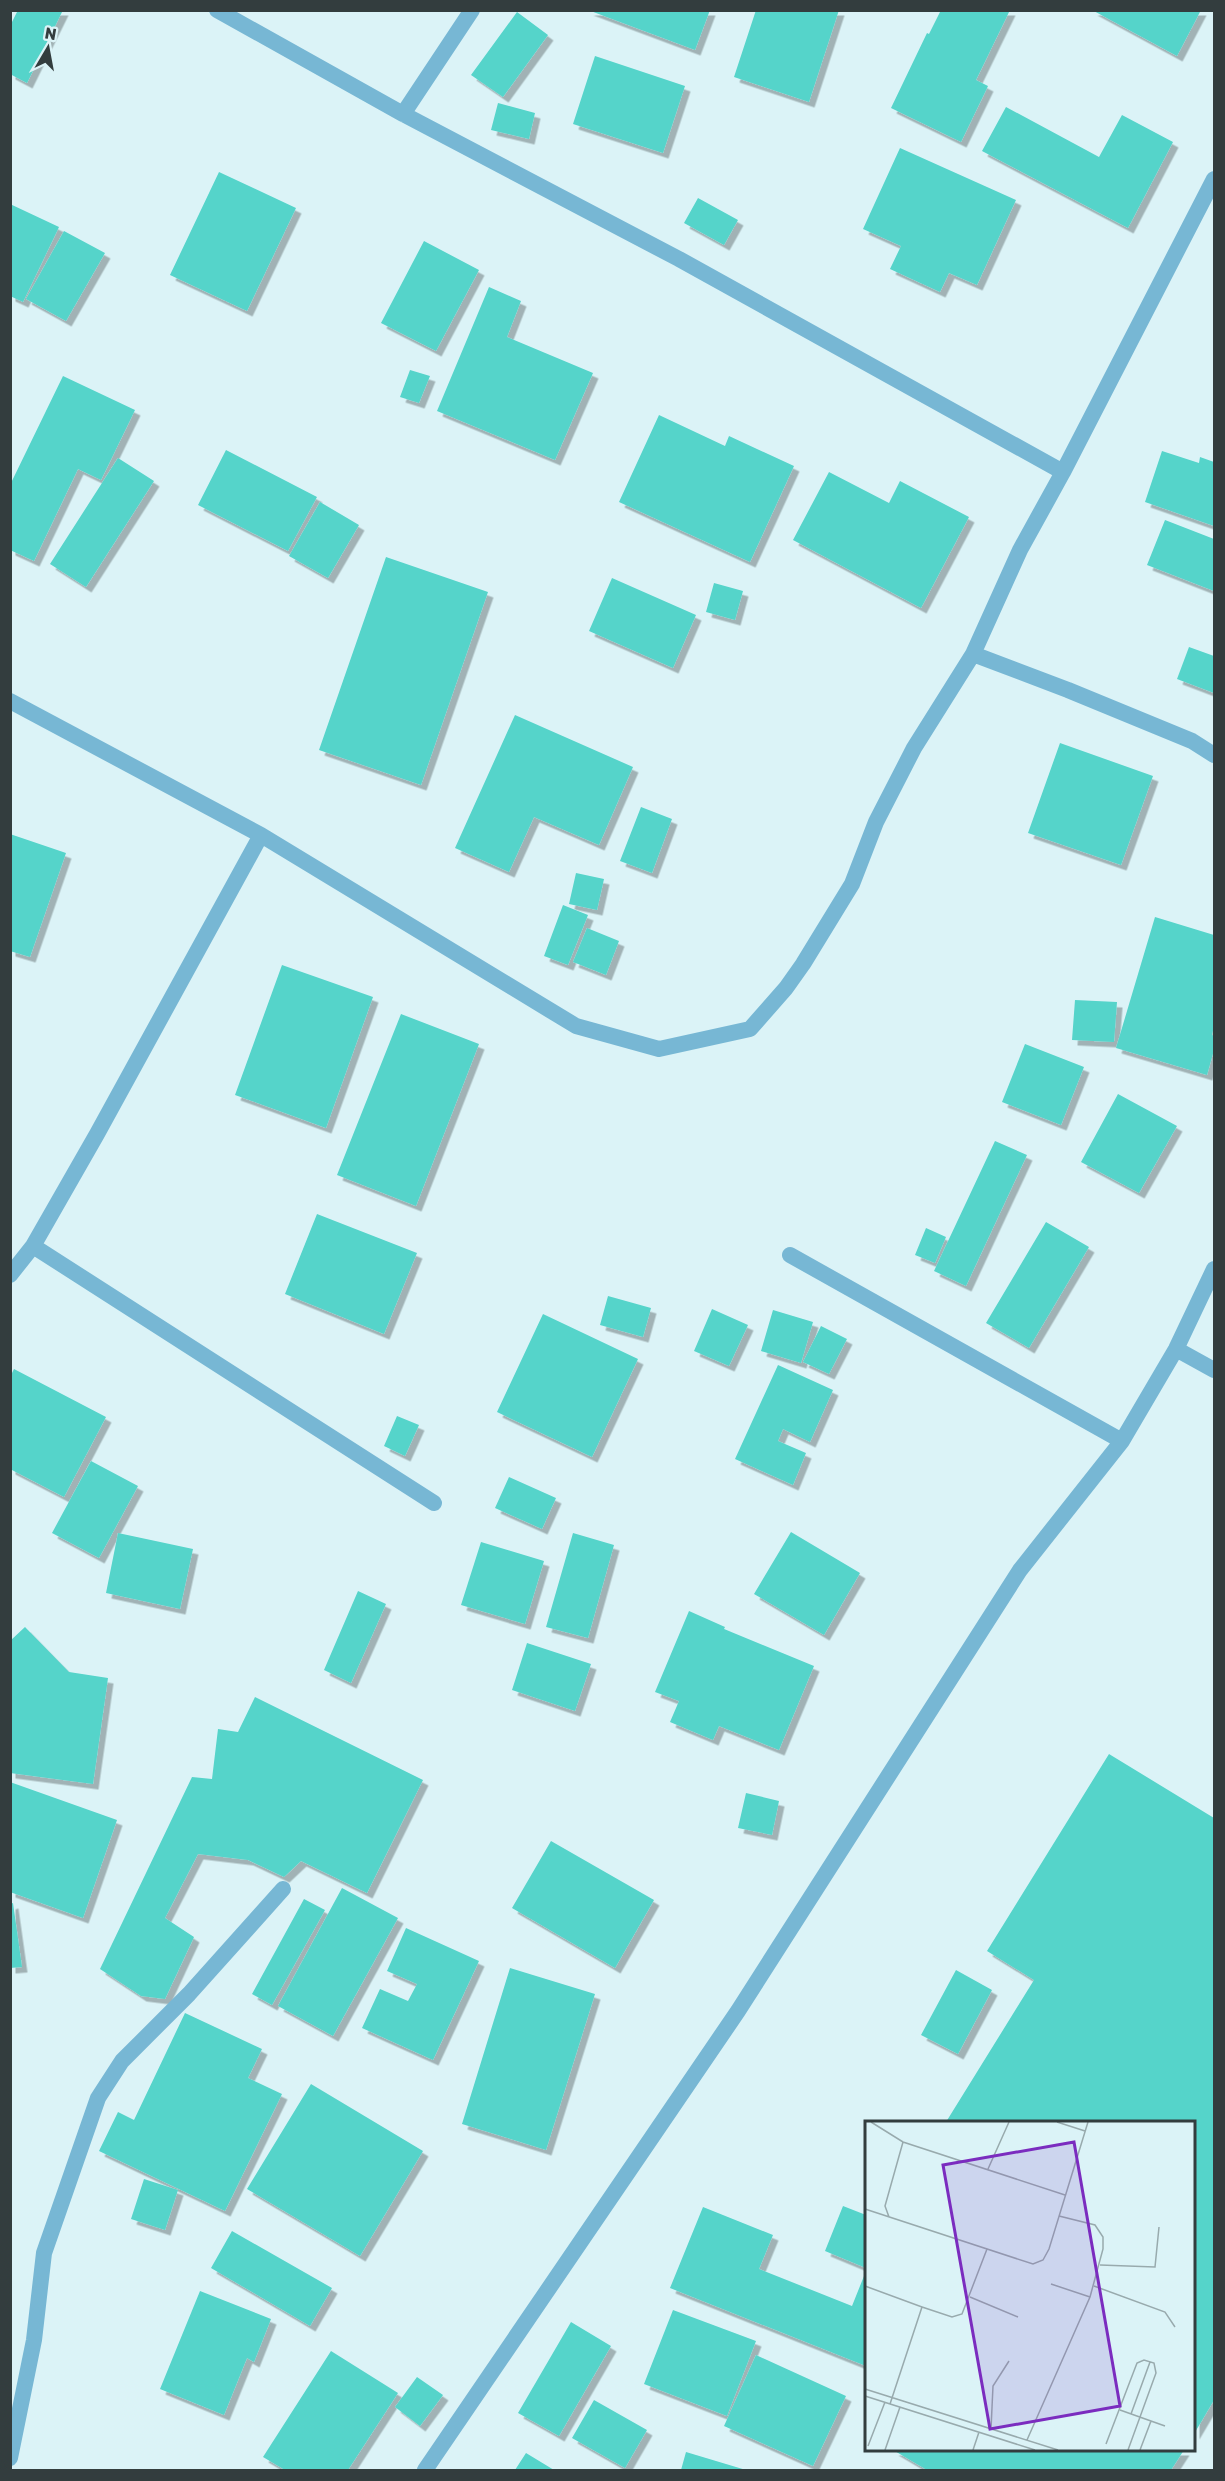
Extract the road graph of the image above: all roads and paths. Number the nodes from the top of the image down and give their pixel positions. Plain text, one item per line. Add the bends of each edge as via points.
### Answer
1 (217, 10) edge
2 (472, 10) edge
3 (403, 114) junction
4 (1215, 179) edge
5 (1064, 472) junction
6 (973, 654) junction
7 (10, 701) edge
8 (1215, 755) edge
9 (261, 835) junction
10 (33, 1246) junction
11 (790, 1255) dead end
12 (1215, 1269) edge
13 (10, 1275) edge
14 (1176, 1349) junction
15 (1215, 1370) edge
16 (1122, 1441) junction
17 (434, 1503) dead end
18 (283, 1889) dead end
19 (10, 2457) edge
20 (425, 2470) edge

1 - 3 street
2 - 3 street
3 - 5 street via 679,259
4 - 5 street
5 - 6 street via 1020,550
6 - 8 street via 1161,728
6 - 9 street via 914,748 876,822 852,884 786,988 750,1029 659,1049 576,1026
7 - 9 street
9 - 10 street
10 - 13 street
10 - 17 street
11 - 16 street
12 - 14 street
14 - 15 street
14 - 16 street
16 - 20 street via 1020,1570 738,2011
18 - 19 street via 189,1994 122,2061 98,2098 44,2253 34,2340

